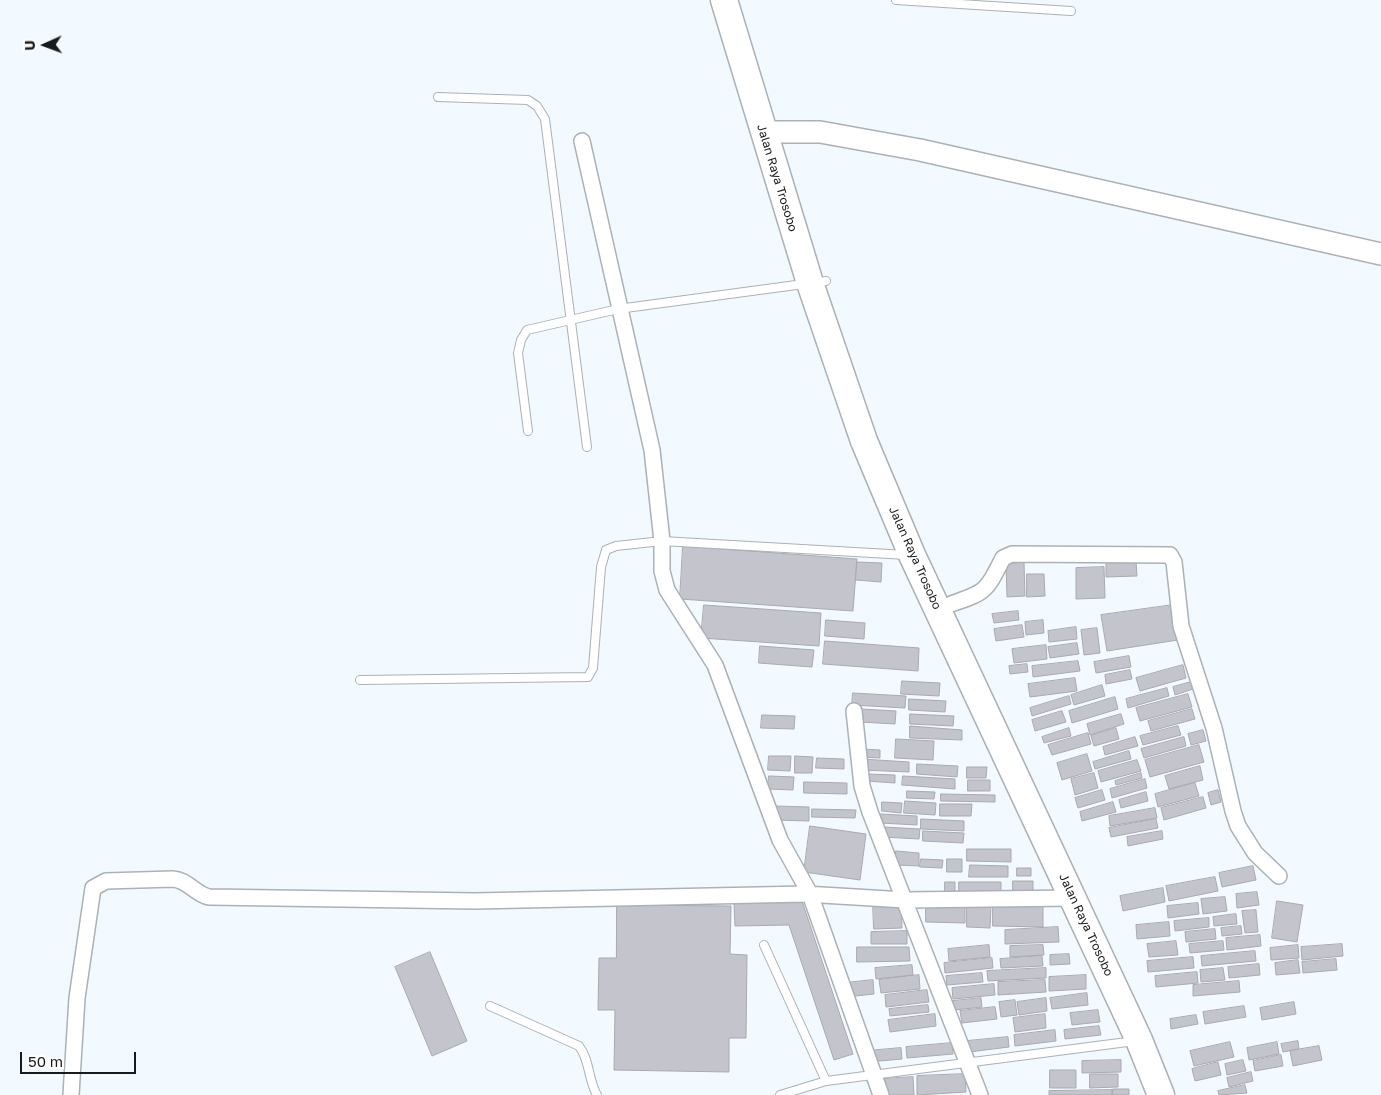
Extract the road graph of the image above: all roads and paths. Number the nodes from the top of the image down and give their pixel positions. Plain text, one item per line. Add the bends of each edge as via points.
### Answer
1 (724, 0) edge
2 (742, 0) edge
3 (896, 0) edge
4 (1071, 11) dead end
5 (438, 97) dead end
6 (780, 131) junction
7 (582, 141) dead end
8 (1381, 254) edge
9 (818, 282) junction
10 (618, 309) junction
11 (570, 318) junction
12 (528, 431) dead end
13 (588, 447) dead end
14 (657, 541) junction
15 (912, 555) junction
16 (956, 602) junction
17 (360, 680) dead end
18 (854, 711) dead end
19 (1279, 876) dead end
20 (802, 894) junction
21 (906, 900) junction
22 (1083, 905) junction
23 (764, 945) dead end
24 (490, 1006) dead end
25 (1140, 1040) junction
26 (967, 1062) junction
27 (870, 1074) junction
28 (826, 1081) junction
29 (71, 1095) edge
30 (597, 1095) edge
31 (780, 1095) edge
32 (881, 1095) edge
33 (980, 1095) edge
34 (1160, 1095) edge
35 (1177, 1095) edge

1 - 6 highway, Jalan Raya Trosobo
2 - 6 highway, Jalan Raya Trosobo
3 - 4 lane
5 - 11 lane via 528,100 541,111 547,127
6 - 8 main road via 820,132 920,150
6 - 9 highway, Jalan Raya Trosobo
7 - 10 street
9 - 10 lane
9 - 15 highway, Jalan Raya Trosobo via 864,440
9 - 16 highway, Jalan Raya Trosobo via 879,438
10 - 11 lane
10 - 14 street via 652,450
11 - 12 lane via 527,330 521,340 518,353
11 - 13 lane
14 - 15 lane
14 - 17 lane via 606,550 601,566 593,668 588,677
14 - 20 street via 667,590 715,665
15 - 22 highway, Jalan Raya Trosobo
16 - 19 street via 977,594 994,579 1003,558 1012,554 1170,556 1174,562 1181,626 1214,728 1238,826 1255,853
16 - 22 highway, Jalan Raya Trosobo
18 - 21 street via 862,786
20 - 21 street
20 - 27 street
20 - 29 street via 353,901 209,897 174,878 97,884 89,903
21 - 22 street
21 - 26 street
22 - 25 highway, Jalan Raya Trosobo
22 - 35 highway, Jalan Raya Trosobo
23 - 28 lane
24 - 30 lane via 579,1046
25 - 26 lane
25 - 34 highway, Jalan Raya Trosobo
26 - 27 lane
26 - 33 street
27 - 28 lane
27 - 32 street
28 - 31 lane

